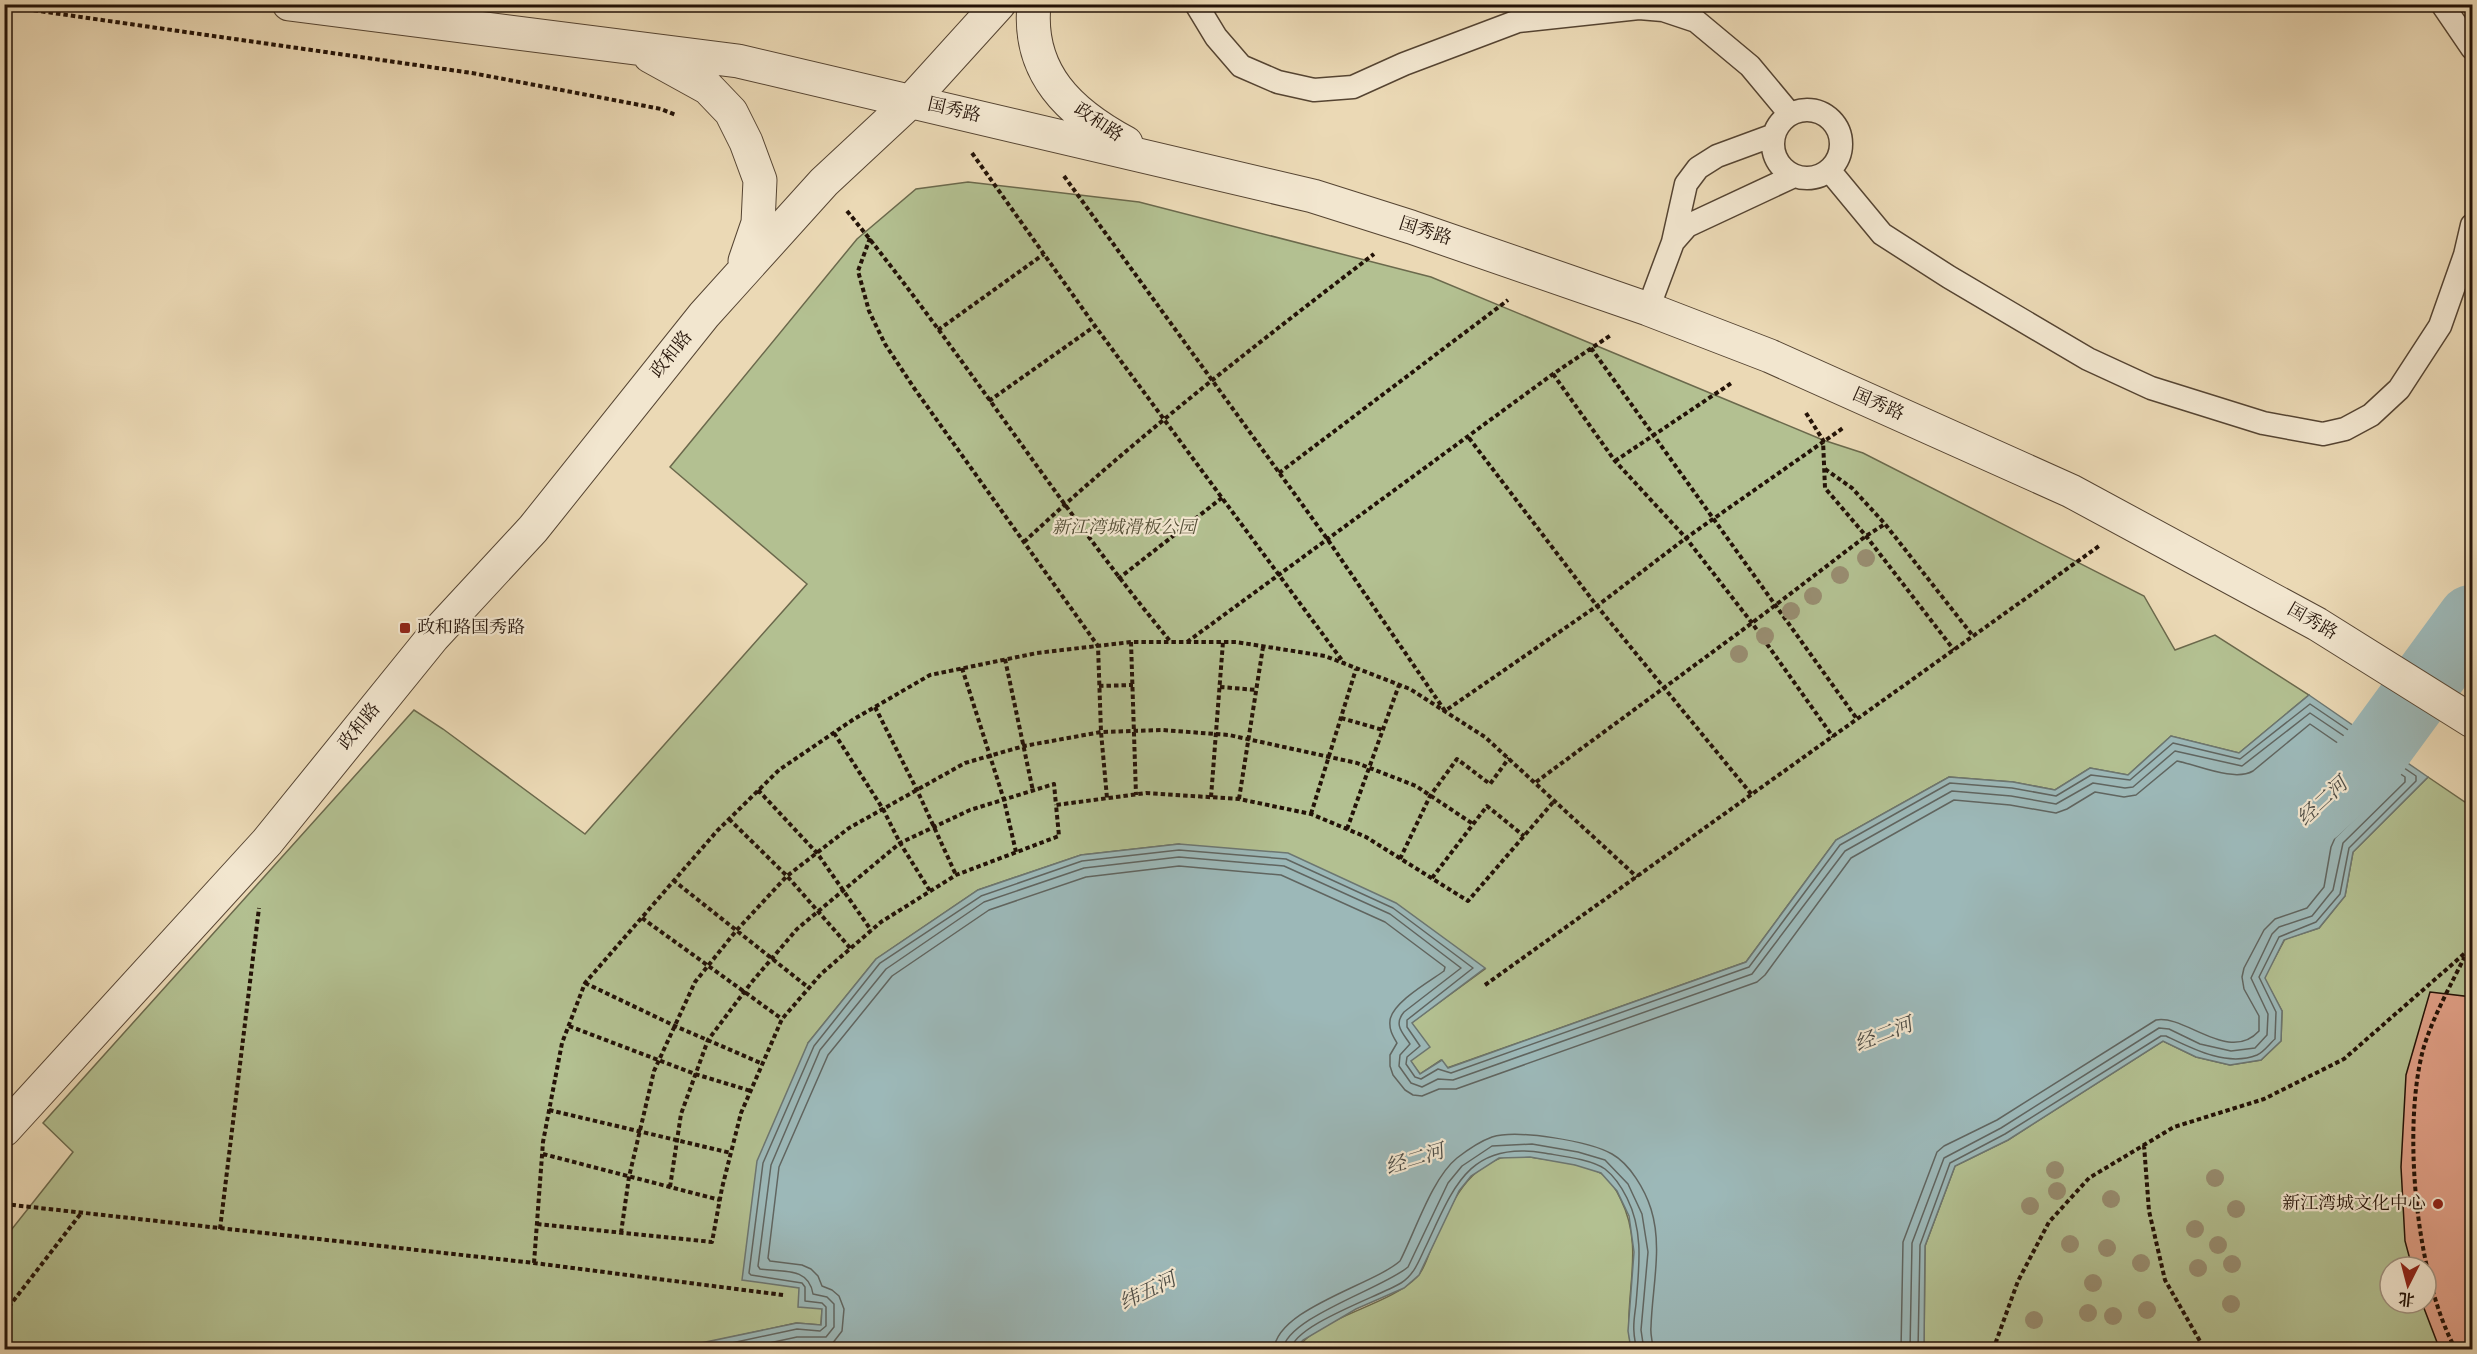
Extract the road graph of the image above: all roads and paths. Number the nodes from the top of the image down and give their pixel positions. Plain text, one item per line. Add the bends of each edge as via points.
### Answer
1 (289, 4) edge
2 (999, 4) edge
3 (1034, 4) edge
4 (1196, 4) edge
5 (2442, 4) edge
6 (4, 6) edge
7 (636, 47) junction
8 (2472, 48) edge
9 (925, 104) junction
10 (1790, 114) junction
11 (682, 117) dead end
12 (1774, 135) junction
13 (1160, 160) junction
14 (1829, 170) junction
15 (1063, 174) dead end
16 (1794, 176) junction
17 (824, 182) junction
18 (2472, 225) edge
19 (1411, 226) junction
20 (870, 238) junction
21 (1672, 243) junction
22 (1044, 254) junction
23 (1544, 272) junction
24 (1648, 309) junction
25 (704, 315) junction
26 (1095, 326) junction
27 (938, 330) junction
28 (1591, 348) junction
29 (1770, 356) junction
30 (1553, 374) junction
31 (1211, 379) junction
32 (989, 401) junction
33 (1879, 405) junction
34 (1802, 407) dead end
35 (1166, 419) junction
36 (1653, 436) junction
37 (1469, 438) junction
38 (1823, 440) junction
39 (1615, 461) junction
40 (1825, 469) junction
41 (1280, 474) junction
42 (1223, 497) junction
43 (1064, 504) junction
44 (1715, 518) junction
45 (2131, 523) junction
46 (1886, 524) junction
47 (1866, 536) junction
48 (1686, 538) junction
49 (1328, 540) junction
50 (1024, 542) junction
51 (1280, 575) junction
52 (1118, 579) junction
53 (1776, 605) junction
54 (1597, 606) junction
55 (1752, 623) junction
56 (1973, 636) junction
57 (1131, 642) junction
58 (1171, 642) junction
59 (1187, 642) junction
60 (1222, 642) junction
61 (1098, 646) junction
62 (1263, 647) junction
63 (1954, 650) junction
64 (1005, 659) junction
65 (1344, 664) junction
66 (962, 668) junction
67 (1357, 669) junction
68 (1399, 684) junction
69 (1100, 686) junction
70 (1133, 686) junction
71 (1220, 687) junction
72 (1666, 687) junction
73 (1257, 690) junction
74 (874, 707) junction
75 (1445, 711) junction
76 (1340, 718) junction
77 (1857, 719) junction
78 (2472, 721) edge
79 (1383, 730) junction
80 (1135, 731) junction
81 (834, 732) junction
82 (1101, 732) junction
83 (1216, 734) junction
84 (1833, 736) junction
85 (1250, 738) junction
86 (1024, 746) junction
87 (989, 756) junction
88 (1329, 756) junction
89 (1509, 758) junction
90 (1370, 768) junction
91 (1536, 782) junction
92 (758, 790) junction
93 (917, 790) junction
94 (1033, 791) junction
95 (1137, 795) junction
96 (1752, 795) junction
97 (1430, 796) junction
98 (1211, 797) junction
99 (1107, 798) junction
100 (1239, 799) junction
101 (1004, 800) junction
102 (1555, 800) junction
103 (1056, 805) junction
104 (883, 809) junction
105 (1311, 814) junction
106 (729, 819) junction
107 (1473, 824) junction
108 (933, 828) junction
109 (1347, 829) junction
110 (1524, 836) junction
111 (900, 843) junction
112 (1016, 852) junction
113 (817, 853) junction
114 (1401, 859) junction
115 (956, 875) junction
116 (787, 876) junction
117 (1637, 877) junction
118 (1432, 878) junction
119 (673, 880) junction
120 (843, 888) junction
121 (930, 891) junction
122 (260, 901) dead end
123 (818, 910) junction
124 (642, 918) junction
125 (872, 930) junction
126 (736, 932) junction
127 (2472, 946) edge
128 (851, 949) junction
129 (2468, 950) junction
130 (771, 959) junction
131 (708, 964) junction
132 (585, 983) junction
133 (1485, 985) dead end
134 (809, 988) junction
135 (744, 992) junction
136 (782, 1018) junction
137 (569, 1026) junction
138 (675, 1026) junction
139 (708, 1040) junction
140 (659, 1060) junction
141 (763, 1064) junction
142 (695, 1074) junction
143 (751, 1091) junction
144 (549, 1110) junction
145 (4, 1130) edge
146 (640, 1133) junction
147 (677, 1142) junction
148 (2144, 1145) junction
149 (731, 1153) junction
150 (543, 1154) junction
151 (629, 1177) junction
152 (670, 1187) junction
153 (720, 1200) junction
154 (4, 1204) edge
155 (83, 1212) junction
156 (537, 1224) junction
157 (220, 1229) junction
158 (621, 1233) junction
159 (534, 1263) junction
160 (783, 1295) dead end
161 (4, 1313) edge
162 (1993, 1350) edge
163 (2205, 1350) edge
164 (2456, 1350) edge

1 - 7 street, 国秀路
2 - 9 street, 政和路
3 - 13 street, 政和路 via 1035,44 1043,67 1070,105 1100,128
4 - 10 lane via 1241,66 1278,82 1314,90 1353,87 1518,21 1639,8 1663,10 1696,21 1750,66
5 - 8 lane
6 - 11 path via 472,73 661,109
7 - 9 street, 国秀路 via 738,61
7 - 25 street, 政和路 via 708,88 731,112 760,180 758,223 742,269
9 - 13 street, 国秀路
9 - 17 street, 政和路
9 - 22 path
10 - 12 lane
10 - 14 lane via 1802,110 1822,113 1837,128 1841,148
12 - 16 lane via 1775,157
12 - 21 lane via 1717,156 1698,168 1686,183
13 - 19 street, 国秀路 via 1313,196
14 - 16 lane via 1818,177
14 - 18 lane via 1882,234 2088,359 2162,392 2263,423 2323,434 2345,429 2371,416 2399,390 2440,326
15 - 31 path
16 - 21 lane via 1688,226
17 - 20 path
17 - 25 street, 政和路
19 - 23 street, 国秀路
19 - 31 path
20 - 27 path
20 - 50 path via 858,271 869,312 885,344
21 - 24 lane
22 - 26 path
22 - 27 path
23 - 24 street, 国秀路
23 - 41 path
24 - 28 path
24 - 29 street, 国秀路
25 - 145 street, 政和路 via 533,529 433,637 267,842
26 - 32 path
26 - 35 path
27 - 32 path
28 - 30 path
28 - 36 path
29 - 33 street, 国秀路
29 - 36 path
30 - 37 path
30 - 39 path
31 - 35 path
31 - 41 path
32 - 43 path
33 - 38 path
33 - 45 street, 国秀路 via 2071,490
34 - 38 path
35 - 42 path
35 - 43 path
36 - 39 path
36 - 44 path
37 - 49 path
37 - 54 path
38 - 40 path
38 - 44 path
39 - 48 path
40 - 46 path via 1852,488
40 - 47 path via 1825,488
41 - 49 path
42 - 51 path
42 - 52 path
43 - 50 path
43 - 52 path
44 - 48 path
44 - 53 path
45 - 56 path
45 - 78 street, 国秀路 via 2317,624
46 - 47 path
46 - 56 path
47 - 53 path
47 - 63 path
48 - 54 path
48 - 55 path
49 - 51 path
49 - 75 path
50 - 61 path
51 - 59 path
51 - 65 path
52 - 58 path
53 - 55 path
53 - 77 path
54 - 72 path
54 - 75 path
55 - 72 path
55 - 84 path
56 - 63 path
57 - 58 path
57 - 61 path
57 - 70 path
58 - 59 path
59 - 60 path
60 - 62 path
60 - 71 path
61 - 64 path
61 - 69 path
62 - 65 path via 1325,656
62 - 73 path
63 - 77 path
64 - 66 path
64 - 86 path
65 - 67 path
66 - 74 path via 930,675
66 - 87 path
67 - 68 path
67 - 76 path
68 - 75 path
68 - 79 path
69 - 70 path
69 - 82 path
70 - 80 path
71 - 73 path
71 - 83 path
72 - 91 path
72 - 96 path
73 - 85 path
74 - 81 path
74 - 93 path
75 - 89 path
76 - 79 path
76 - 88 path
77 - 84 path
79 - 90 path
80 - 82 path
80 - 83 path
80 - 95 path
81 - 92 path via 779,770
81 - 104 path
82 - 86 path
82 - 99 path
83 - 85 path
83 - 98 path
84 - 96 path
85 - 88 path
85 - 100 path
86 - 87 path
86 - 94 path
87 - 93 path via 964,763
87 - 101 path
88 - 90 path
88 - 105 path
89 - 91 path
89 - 97 path via 1490,784 1457,759
90 - 97 path via 1416,786
90 - 109 path
91 - 102 path
92 - 106 path
92 - 113 path
93 - 104 path
93 - 108 path
94 - 101 path
94 - 103 path via 1054,784
95 - 98 path
95 - 99 path
96 - 117 path
97 - 107 path
97 - 114 path
98 - 100 path
99 - 103 path
100 - 105 path
101 - 108 path via 970,810
101 - 112 path
102 - 110 path
102 - 117 path
103 - 112 path via 1059,836
104 - 111 path
104 - 113 path via 849,828
105 - 109 path
106 - 116 path
106 - 119 path
107 - 110 path via 1486,806
107 - 118 path
108 - 111 path
108 - 115 path
109 - 114 path
110 - 118 path via 1468,901
111 - 120 path
111 - 121 path
112 - 115 path
113 - 116 path
113 - 120 path
114 - 118 path
115 - 121 path
116 - 123 path
116 - 126 path
117 - 133 path
119 - 124 path
119 - 126 path
120 - 123 path
120 - 125 path
121 - 125 path
122 - 157 path
123 - 128 path
123 - 130 path
124 - 131 path
124 - 132 path
125 - 128 path
126 - 130 path
126 - 131 path
127 - 129 path
128 - 134 path
129 - 148 path via 2344,1059 2264,1099 2174,1127
129 - 164 path via 2424,1048 2414,1102 2415,1195 2430,1282
130 - 134 path
130 - 135 path
131 - 135 path
131 - 138 path via 695,982
132 - 137 path
132 - 138 path
134 - 136 path
135 - 136 path
135 - 139 path
136 - 141 path
137 - 140 path
137 - 144 path
138 - 139 path
138 - 140 path
139 - 141 path
139 - 142 path
140 - 142 path
140 - 146 path
141 - 143 path
142 - 143 path
142 - 147 path via 681,1114
143 - 149 path
144 - 146 path
144 - 150 path
146 - 147 path
146 - 151 path
147 - 149 path
147 - 152 path
148 - 162 path via 2089,1178 2049,1222 2018,1281
148 - 163 path via 2149,1211 2166,1280
149 - 153 path
150 - 151 path
150 - 156 path
151 - 152 path
151 - 158 path
152 - 153 path
153 - 158 path via 712,1242
154 - 155 path
155 - 157 path
155 - 161 path
156 - 158 path
156 - 159 path
157 - 159 path
159 - 160 path

